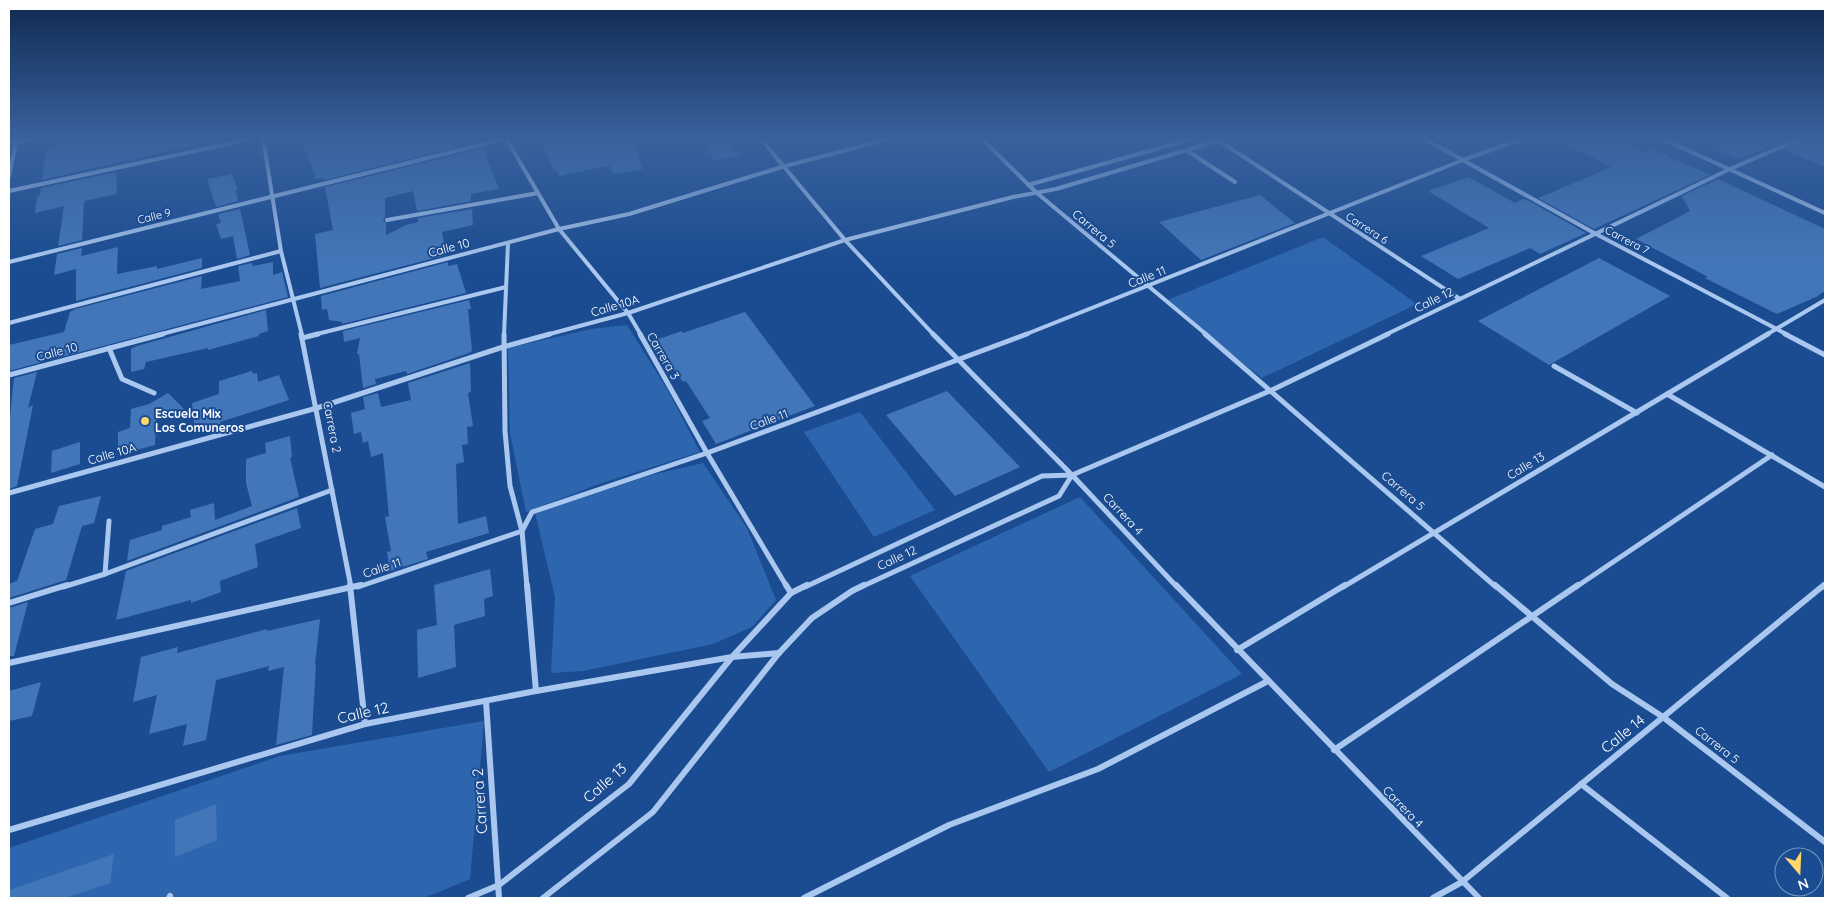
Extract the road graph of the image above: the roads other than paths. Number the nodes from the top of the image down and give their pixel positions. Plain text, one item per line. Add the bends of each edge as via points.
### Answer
1 (59, 180) edge
2 (270, 180) edge
3 (336, 180) edge
4 (531, 180) edge
5 (738, 180) edge
6 (797, 180) edge
7 (1023, 180) edge
8 (1049, 180) edge
9 (1081, 180) edge
10 (1232, 180) edge
11 (1279, 180) edge
12 (1413, 180) edge
13 (1500, 180) edge
14 (1707, 180) edge
15 (1754, 180) edge
16 (1235, 182) dead end
17 (1028, 185) junction
18 (9, 191) edge
19 (538, 193) junction
20 (1037, 193) junction
21 (272, 196) junction
22 (1825, 213) edge
23 (1329, 214) junction
24 (387, 220) dead end
25 (559, 229) junction
26 (1596, 234) junction
27 (845, 240) junction
28 (508, 243) junction
29 (281, 252) junction
30 (9, 262) edge
31 (506, 287) junction
32 (1147, 288) junction
33 (294, 299) junction
34 (1460, 300) junction
35 (1825, 300) edge
36 (628, 313) junction
37 (9, 323) edge
38 (1777, 329) junction
39 (302, 338) junction
40 (504, 347) junction
41 (109, 348) junction
42 (1825, 355) edge
43 (958, 360) junction
44 (1554, 366) dead end
45 (9, 375) edge
46 (1272, 390) junction
47 (154, 393) dead end
48 (1667, 394) junction
49 (317, 408) junction
50 (1636, 413) junction
51 (707, 453) junction
52 (1772, 455) junction
53 (1072, 475) junction
54 (1825, 487) edge
55 (332, 490) junction
56 (9, 493) edge
57 (109, 521) dead end
58 (522, 532) junction
59 (1435, 533) junction
60 (105, 574) junction
61 (1825, 585) edge
62 (351, 588) junction
63 (791, 593) junction
64 (9, 603) edge
65 (1531, 617) junction
66 (1238, 650) junction
67 (779, 653) junction
68 (732, 657) junction
69 (9, 663) edge
70 (1268, 681) junction
71 (536, 691) junction
72 (486, 701) junction
73 (1664, 717) junction
74 (365, 724) junction
75 (1334, 750) junction
76 (1581, 784) junction
77 (9, 830) edge
78 (1825, 842) edge
79 (1462, 882) junction
80 (499, 885) junction
81 (468, 898) edge
82 (500, 898) edge
83 (543, 898) edge
84 (804, 898) edge
85 (1433, 898) edge
86 (1479, 898) edge
87 (1727, 898) edge

1 - 18 street
2 - 21 street, Carrera 2
3 - 21 street, Calle 9
4 - 19 street, Carrera 3
5 - 25 street, Calle 10 via 629,214
6 - 27 street, Carrera 4
7 - 17 street, Carrera 5
8 - 17 street
9 - 20 street, Calle 10A
10 - 16 street
11 - 23 street, Carrera 6
12 - 23 street, Calle 11
13 - 26 street, Carrera 7
14 - 26 street, Calle 12
15 - 22 street
17 - 20 street, Carrera 5
19 - 24 street
19 - 25 street, Carrera 3
20 - 27 street, Calle 10A
20 - 32 street, Carrera 5
21 - 29 street, Carrera 2
21 - 30 street, Calle 9
23 - 32 street, Calle 11
23 - 34 street, Carrera 6
25 - 28 street, Calle 10
25 - 36 street, Carrera 3
26 - 34 street, Calle 12
26 - 38 street, Carrera 7
27 - 36 street, Calle 10A
27 - 43 street, Carrera 4
28 - 31 street
28 - 33 street, Calle 10
29 - 33 street, Carrera 2
29 - 37 street
31 - 39 street
31 - 40 street
32 - 43 street, Calle 11
32 - 46 street, Carrera 5
33 - 39 street, Carrera 2
33 - 41 street, Calle 10
34 - 46 street, Calle 12
35 - 38 street, Calle 13
36 - 40 street, Calle 10A
36 - 51 street, Carrera 3
38 - 42 street, Carrera 7
38 - 48 street, Calle 13
39 - 49 street, Carrera 2
40 - 49 street, Calle 10A
40 - 58 street via 510,486
41 - 45 street, Calle 10
41 - 47 street via 122,379
43 - 51 street, Calle 11
43 - 53 street, Carrera 4
44 - 50 street
46 - 53 street, Calle 12
46 - 59 street, Carrera 5
48 - 50 street, Calle 13
48 - 52 street
49 - 55 street, Carrera 2
49 - 56 street, Calle 10A
50 - 59 street, Calle 13
51 - 58 street, Calle 11 via 532,512
51 - 63 street, Carrera 3
52 - 54 street
52 - 65 street
53 - 63 street, Calle 12 via 1042,476
53 - 66 street, Carrera 4
53 - 67 street, Calle 12 via 1059,496 852,591 812,618
55 - 60 street
55 - 62 street, Carrera 2
57 - 60 street
58 - 62 street, Calle 11
58 - 71 street
59 - 65 street, Carrera 5
59 - 66 street, Calle 13
60 - 64 street
61 - 73 street, Calle 14
62 - 69 street, Calle 11
62 - 74 street, Carrera 2
63 - 68 street, Calle 12
65 - 73 street, Carrera 5 via 1612,684
65 - 75 street
66 - 70 street, Carrera 4
67 - 68 street, Calle 12
67 - 83 street via 653,812
68 - 71 street, Calle 12
68 - 80 street, Calle 13 via 629,784
70 - 75 street, Carrera 4
70 - 84 street via 1098,769 949,825
71 - 72 street, Calle 12
72 - 74 street, Calle 12
72 - 80 street, Carrera 2
73 - 76 street, Calle 14
73 - 78 street, Carrera 5
74 - 77 street, Calle 12
75 - 79 street, Carrera 4
76 - 79 street, Calle 14
76 - 87 street
79 - 85 street, Calle 14
79 - 86 street, Carrera 4
80 - 81 street, Calle 13
80 - 82 street, Carrera 2

